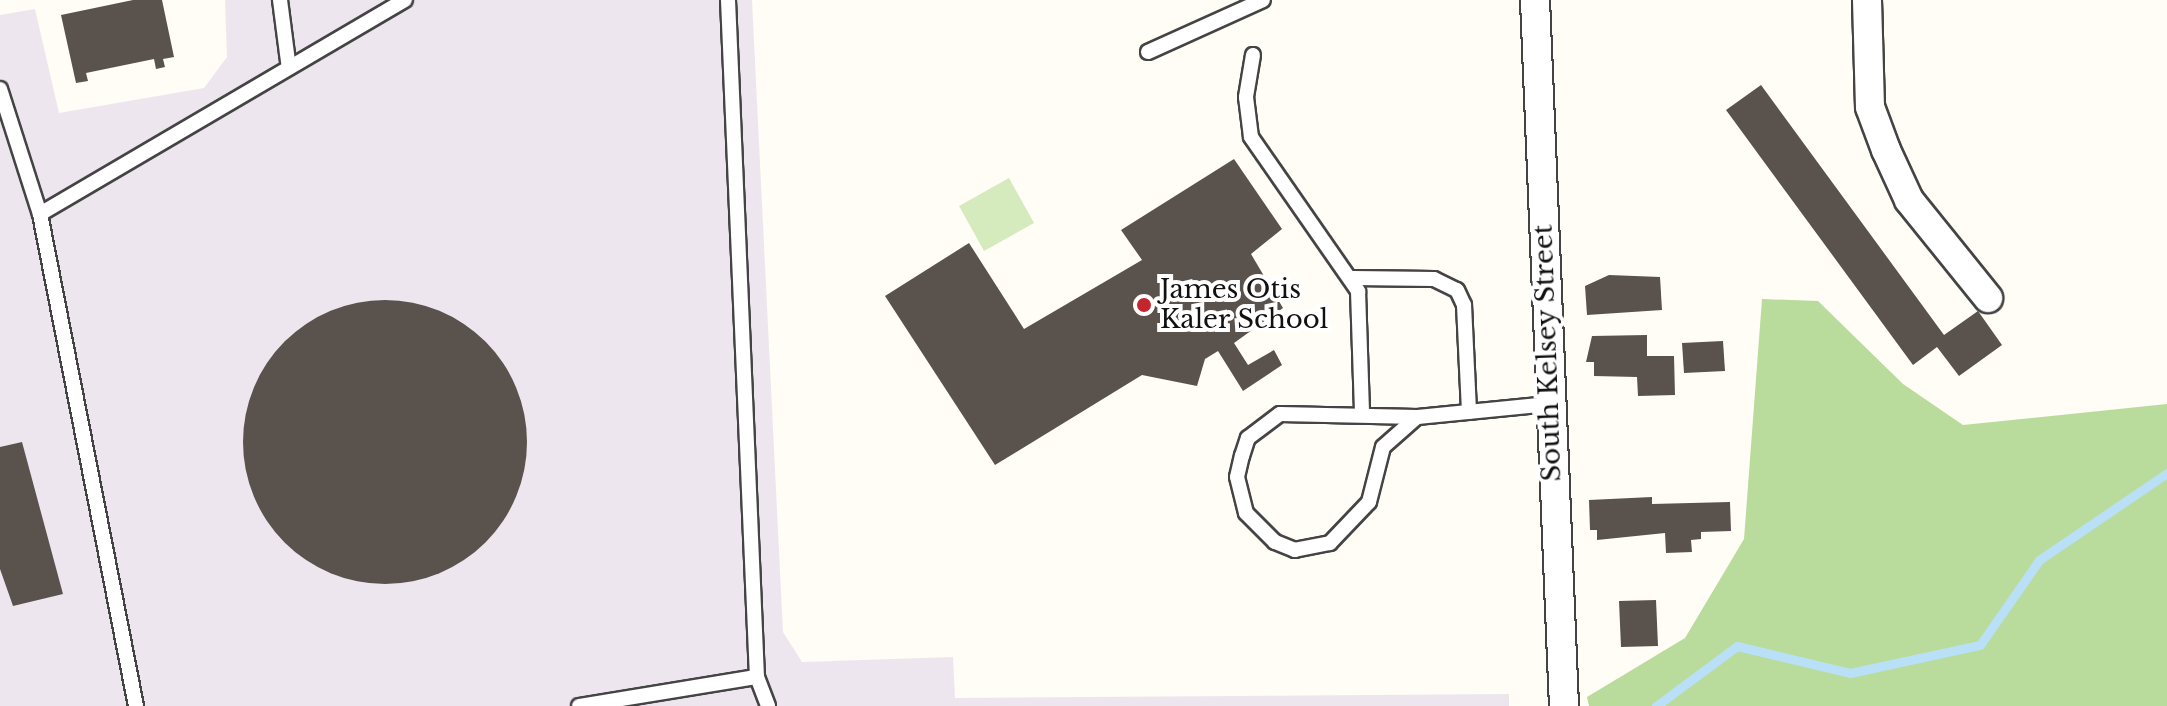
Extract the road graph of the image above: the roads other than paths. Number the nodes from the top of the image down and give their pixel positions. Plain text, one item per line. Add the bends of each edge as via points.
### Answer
1 (280, 0) edge
2 (405, 0) edge
3 (728, 0) edge
4 (1263, 0) edge
5 (1535, 0) edge
6 (1867, 0) edge
7 (1148, 52) dead end
8 (1253, 55) dead end
9 (288, 62) junction
10 (0, 89) edge
11 (40, 214) junction
12 (1353, 278) junction
13 (1988, 298) dead end
14 (1549, 404) junction
15 (1469, 412) junction
16 (1362, 414) junction
17 (1417, 417) junction
18 (757, 677) junction
19 (136, 706) edge
20 (579, 706) edge
21 (768, 706) edge
22 (1564, 706) edge

1 - 9 lane
2 - 9 lane
3 - 18 lane
4 - 7 lane
5 - 14 street, South Kelsey Street
6 - 13 street via 1870,107 1886,150 1909,200
8 - 12 lane via 1246,97 1251,137 1275,181
9 - 11 lane
10 - 11 lane
11 - 19 lane
12 - 15 lane via 1434,279 1457,290 1464,305
12 - 16 lane
14 - 15 lane
14 - 22 street, South Kelsey Street
15 - 17 lane
16 - 17 lane
16 - 17 lane via 1280,414 1248,438 1237,477 1240,498 1275,542 1312,549 1359,520 1383,447
18 - 20 lane
18 - 21 lane

